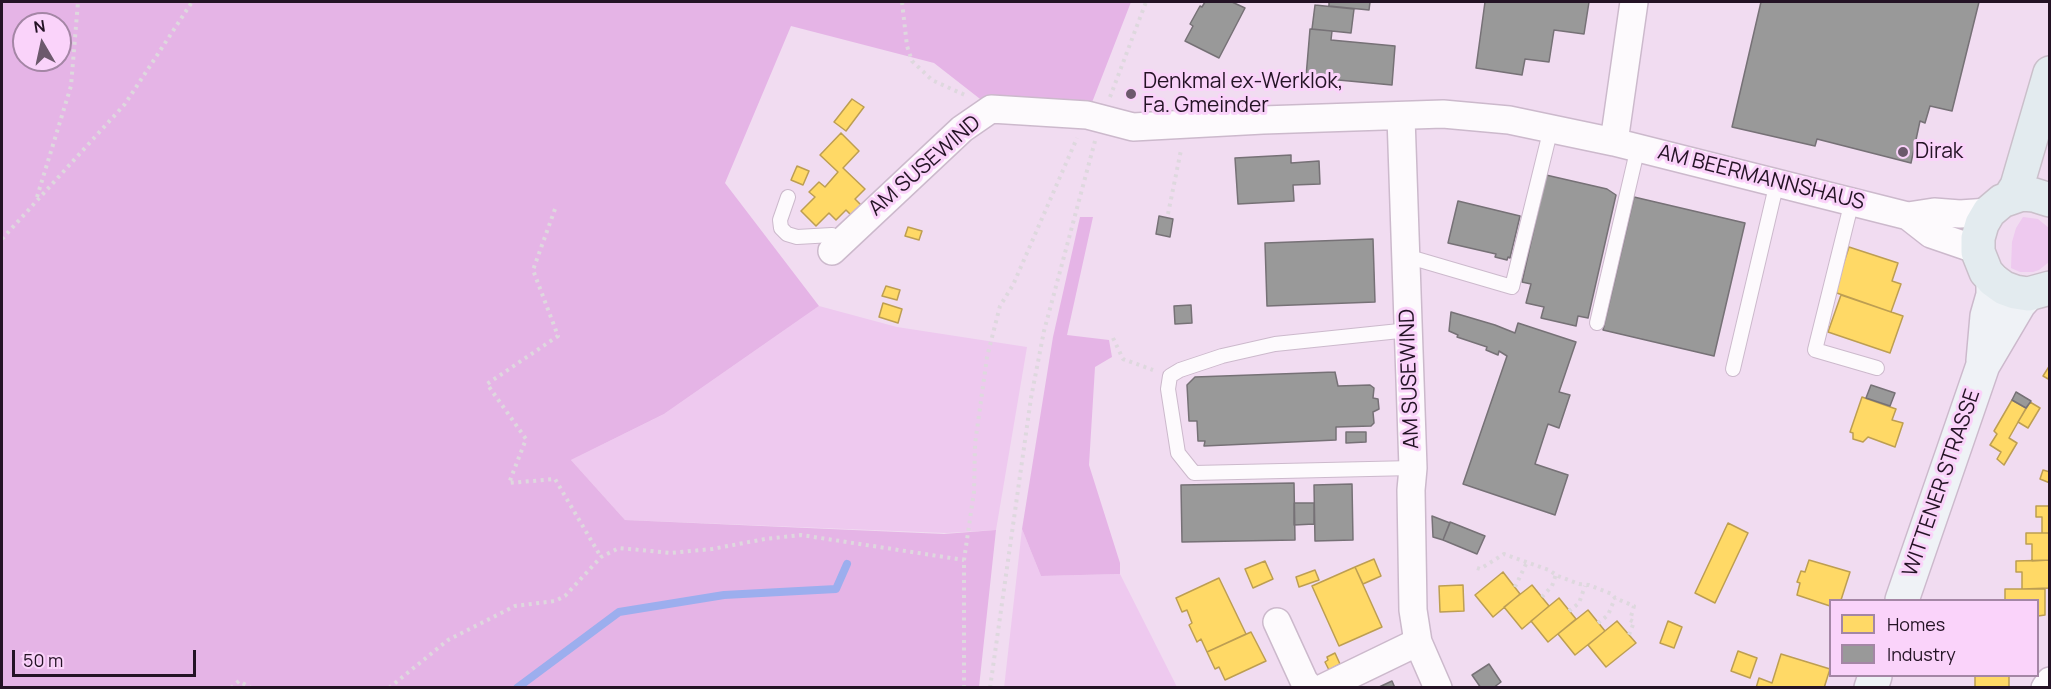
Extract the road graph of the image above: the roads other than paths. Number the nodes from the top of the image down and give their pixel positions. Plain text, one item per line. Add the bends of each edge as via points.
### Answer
1 (1634, 2) edge
2 (2049, 73) edge
3 (1094, 117) joint
4 (1401, 117) junction
5 (1551, 128) junction
6 (1626, 144) junction
7 (1777, 182) junction
8 (788, 197) dead end
9 (2049, 200) edge
10 (1852, 201) junction
11 (1999, 205) junction
12 (1908, 216) junction
13 (837, 246) joint
14 (1406, 256) junction
15 (1986, 266) junction
16 (2039, 291) edge
17 (1597, 323) dead end
18 (1409, 330) junction
19 (1983, 365) junction
20 (1877, 368) dead end
21 (1733, 369) dead end
22 (1413, 468) junction
23 (1902, 599) edge
24 (1276, 622) dead end
25 (1418, 642) junction
26 (2049, 681) edge
27 (1311, 687) edge
28 (1323, 687) edge
29 (1437, 687) edge
30 (2045, 687) edge

1 - 6 street
2 - 11 main road via 2017,186
3 - 4 street, AM BEERMANNSHAUS via 1133,127
3 - 13 street, AM SUSEWIND via 991,109 962,129
4 - 5 street, AM BEERMANNSHAUS via 1443,114
4 - 14 street, AM SUSEWIND
5 - 6 street, AM BEERMANNSHAUS
5 - 14 lane via 1512,287
6 - 7 street, AM BEERMANNSHAUS
6 - 17 lane
7 - 10 street, AM BEERMANNSHAUS
7 - 21 lane
8 - 13 lane via 780,220 787,234 832,235
9 - 11 main road via 2022,194
10 - 12 street, AM BEERMANNSHAUS
10 - 20 lane via 1815,350
11 - 12 street, AM BEERMANNSHAUS via 1960,214
11 - 15 main road via 1982,224 1978,238
12 - 15 street, AM BEERMANNSHAUS via 1931,234 1969,247
14 - 18 street, AM SUSEWIND
15 - 16 main road via 2004,288
15 - 19 main road, WITTENER STRASSE via 1993,295 1987,315
16 - 19 main road, WITTENER STRASSE via 2019,304
18 - 22 street, AM SUSEWIND
18 - 22 lane via 1275,344 1222,356 1170,376 1168,389 1178,453 1194,473
19 - 23 main road, WITTENER STRASSE
22 - 25 street, AM SUSEWIND via 1413,610
24 - 27 street via 1304,681
25 - 28 street
25 - 29 street, AM SUSEWIND
26 - 30 street

